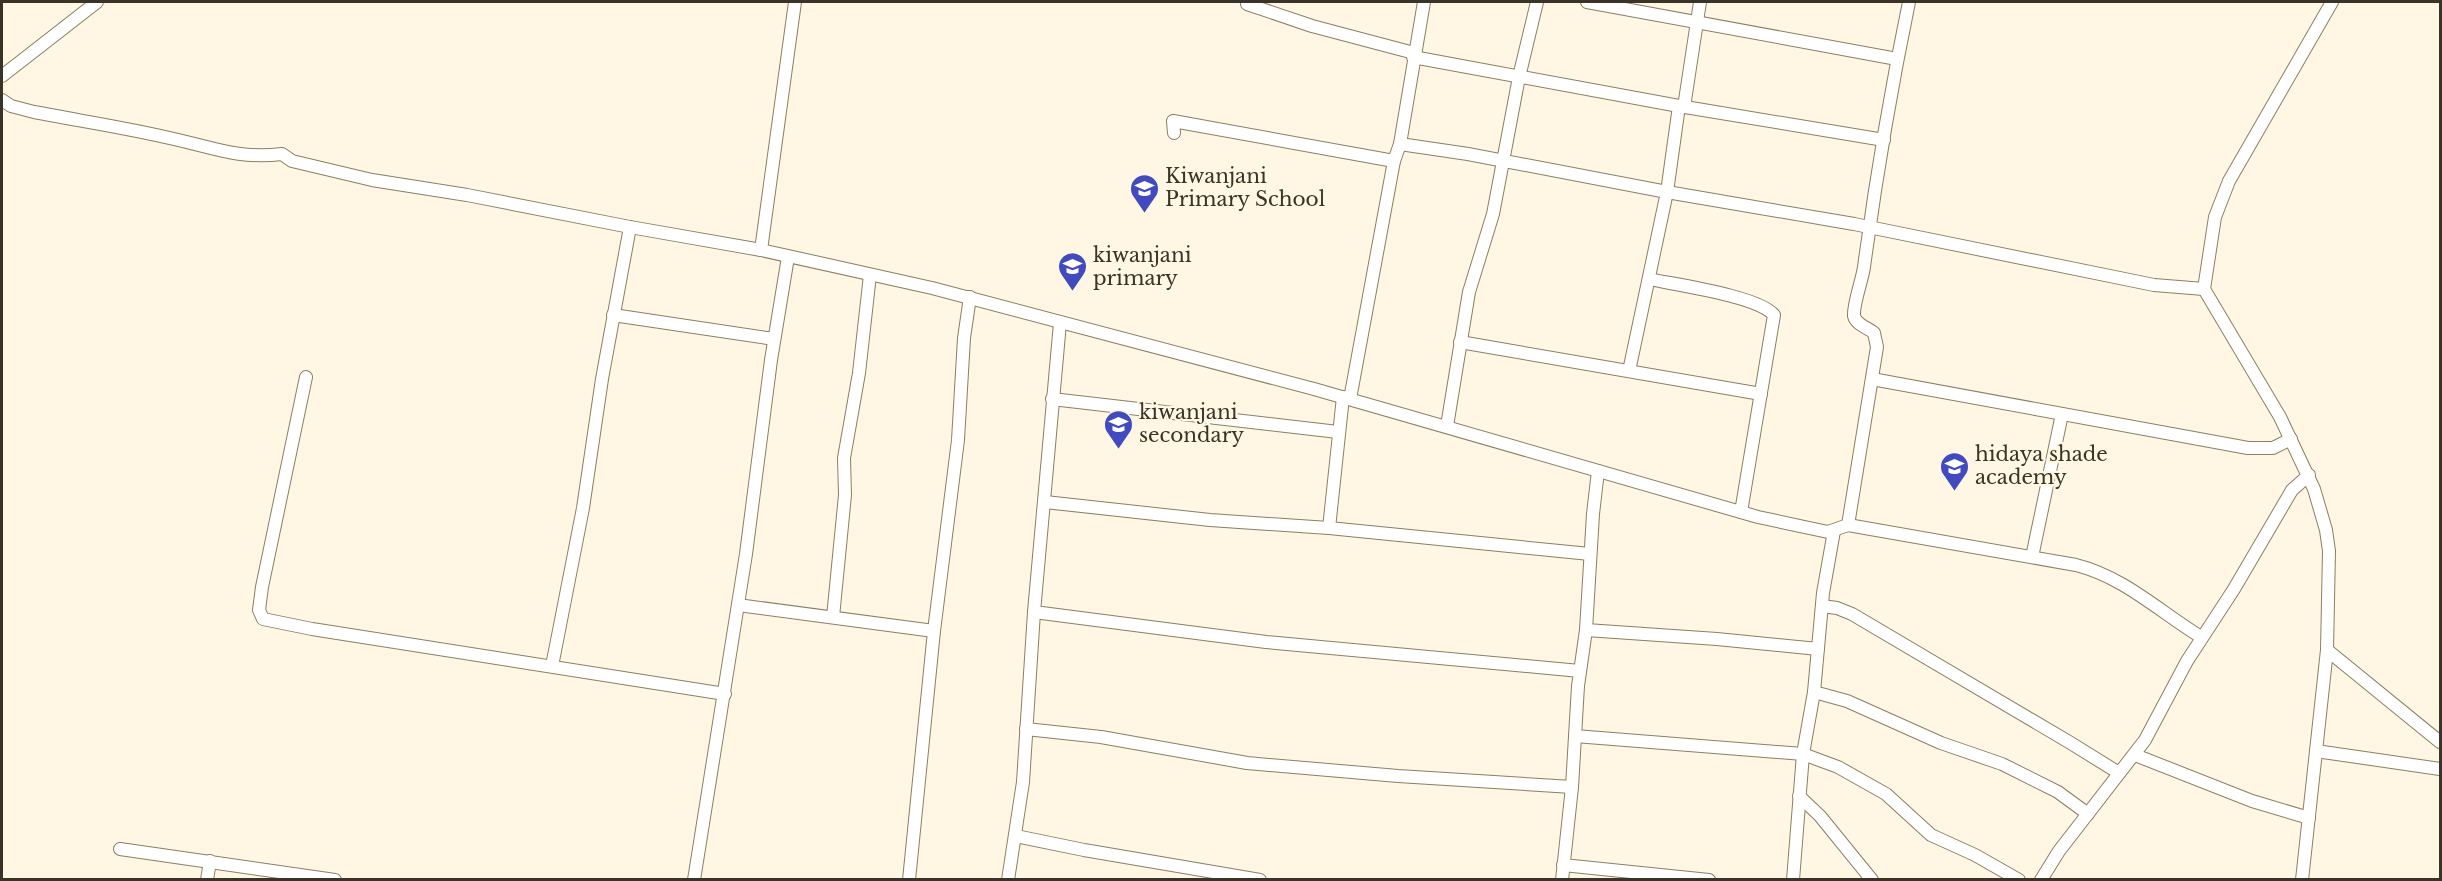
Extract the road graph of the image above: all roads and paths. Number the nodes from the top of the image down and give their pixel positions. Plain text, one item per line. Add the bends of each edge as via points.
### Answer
1 (97, 2) edge
2 (795, 2) edge
3 (1424, 2) edge
4 (1537, 2) edge
5 (1587, 2) edge
6 (1700, 2) edge
7 (1909, 2) edge
8 (2332, 2) edge
9 (1246, 4) dead end
10 (1696, 22) junction
11 (1414, 55) junction
12 (1897, 59) junction
13 (2, 76) edge
14 (1519, 77) junction
15 (2, 100) edge
16 (1681, 106) junction
17 (1174, 133) dead end
18 (1884, 140) junction
19 (1400, 144) junction
20 (1504, 160) junction
21 (1394, 161) junction
22 (1667, 192) junction
23 (1869, 226) junction
24 (630, 227) junction
25 (761, 250) junction
26 (788, 257) junction
27 (870, 275) junction
28 (1649, 279) junction
29 (2204, 289) junction
30 (970, 297) junction
31 (613, 315) junction
32 (1060, 323) junction
33 (774, 339) junction
34 (1460, 342) junction
35 (1629, 371) junction
36 (306, 377) dead end
37 (1872, 380) junction
38 (1761, 394) junction
39 (1346, 398) junction
40 (1052, 399) junction
41 (2062, 414) junction
42 (1447, 426) junction
43 (1338, 432) junction
44 (2291, 439) junction
45 (1598, 471) junction
46 (2309, 476) junction
47 (1045, 502) junction
48 (1741, 512) junction
49 (1848, 525) junction
50 (1329, 528) junction
51 (1834, 531) junction
52 (1590, 554) junction
53 (2032, 557) junction
54 (738, 605) junction
55 (1822, 606) junction
56 (1034, 612) junction
57 (833, 617) junction
58 (1586, 630) junction
59 (934, 631) junction
60 (2201, 637) junction
61 (1818, 649) junction
62 (2327, 650) junction
63 (552, 666) junction
64 (1580, 671) junction
65 (1814, 692) junction
66 (725, 694) junction
67 (1026, 729) junction
68 (1575, 736) junction
69 (2440, 742) edge
70 (2316, 751) junction
71 (1803, 754) junction
72 (2134, 755) junction
73 (2440, 769) edge
74 (2119, 773) junction
75 (1572, 787) junction
76 (1799, 796) junction
77 (2088, 814) junction
78 (2309, 818) junction
79 (1016, 836) junction
80 (120, 849) dead end
81 (210, 861) junction
82 (1563, 865) junction
83 (207, 879) edge
84 (336, 879) edge
85 (694, 879) edge
86 (909, 879) edge
87 (1008, 879) edge
88 (1260, 879) edge
89 (1562, 879) edge
90 (1709, 879) edge
91 (1793, 879) edge
92 (1872, 879) edge
93 (2019, 879) edge
94 (2042, 879) edge
95 (2302, 879) edge

1 - 13 street
2 - 25 street
3 - 11 street
4 - 14 street
5 - 10 street
6 - 10 street
7 - 12 street
8 - 29 street via 2229,181 2216,217
9 - 11 street
10 - 12 street
10 - 16 street
11 - 14 street
11 - 19 street
12 - 18 street
14 - 16 street
14 - 20 street
15 - 24 street via 34,112 223,152 282,154 292,161 372,180
16 - 18 street
16 - 22 street
17 - 21 street via 1173,121
18 - 23 street
19 - 20 street
19 - 21 street
20 - 22 street
20 - 34 street via 1493,214 1469,292
21 - 39 street
22 - 23 street
22 - 28 street
23 - 29 street via 2154,285
23 - 37 street via 1854,315 1876,338
24 - 25 street
24 - 31 street
25 - 26 street
26 - 27 street
26 - 33 street
27 - 30 street
27 - 57 street via 844,458 845,495
28 - 35 street
28 - 38 street via 1740,299 1770,310 1774,321
29 - 44 street
30 - 32 street
30 - 59 street via 958,440
31 - 33 street
31 - 63 street via 583,508
32 - 39 street
32 - 40 street
33 - 54 street
34 - 35 street
34 - 42 street
35 - 38 street
36 - 63 street via 262,587 261,617 312,629
37 - 41 street
37 - 49 street
38 - 48 street
39 - 42 street
39 - 43 street
40 - 43 street
40 - 47 street
41 - 44 street via 2256,449 2272,448
41 - 53 street
42 - 45 street
43 - 50 street
44 - 46 street
45 - 48 street
45 - 52 street
46 - 60 street via 2292,490
46 - 62 street via 2328,541
47 - 50 street
47 - 56 street
48 - 51 street via 1814,530
49 - 51 street
49 - 53 street
50 - 52 street
51 - 55 street
52 - 58 street
53 - 60 street via 2106,574
54 - 57 street
54 - 66 street
55 - 61 street
55 - 74 street via 1852,614
56 - 64 street via 1213,636
56 - 67 street
57 - 59 street
58 - 61 street
58 - 64 street
59 - 86 street
60 - 72 street
61 - 65 street
62 - 69 street
62 - 70 street
63 - 66 street
64 - 68 street
65 - 71 street
65 - 77 street via 2002,764 2058,792
66 - 85 street
67 - 75 street via 1101,737 1248,763
67 - 79 street
68 - 71 street
68 - 75 street
70 - 73 street
70 - 78 street
71 - 76 street
71 - 93 street via 1838,767 1886,794 1931,835
72 - 74 street
72 - 78 street via 2252,801
74 - 77 street
75 - 82 street
76 - 91 street
76 - 92 street
77 - 94 street
78 - 95 street
79 - 87 street
79 - 88 street
80 - 81 street
81 - 83 street
81 - 84 street
82 - 89 street
82 - 90 street

